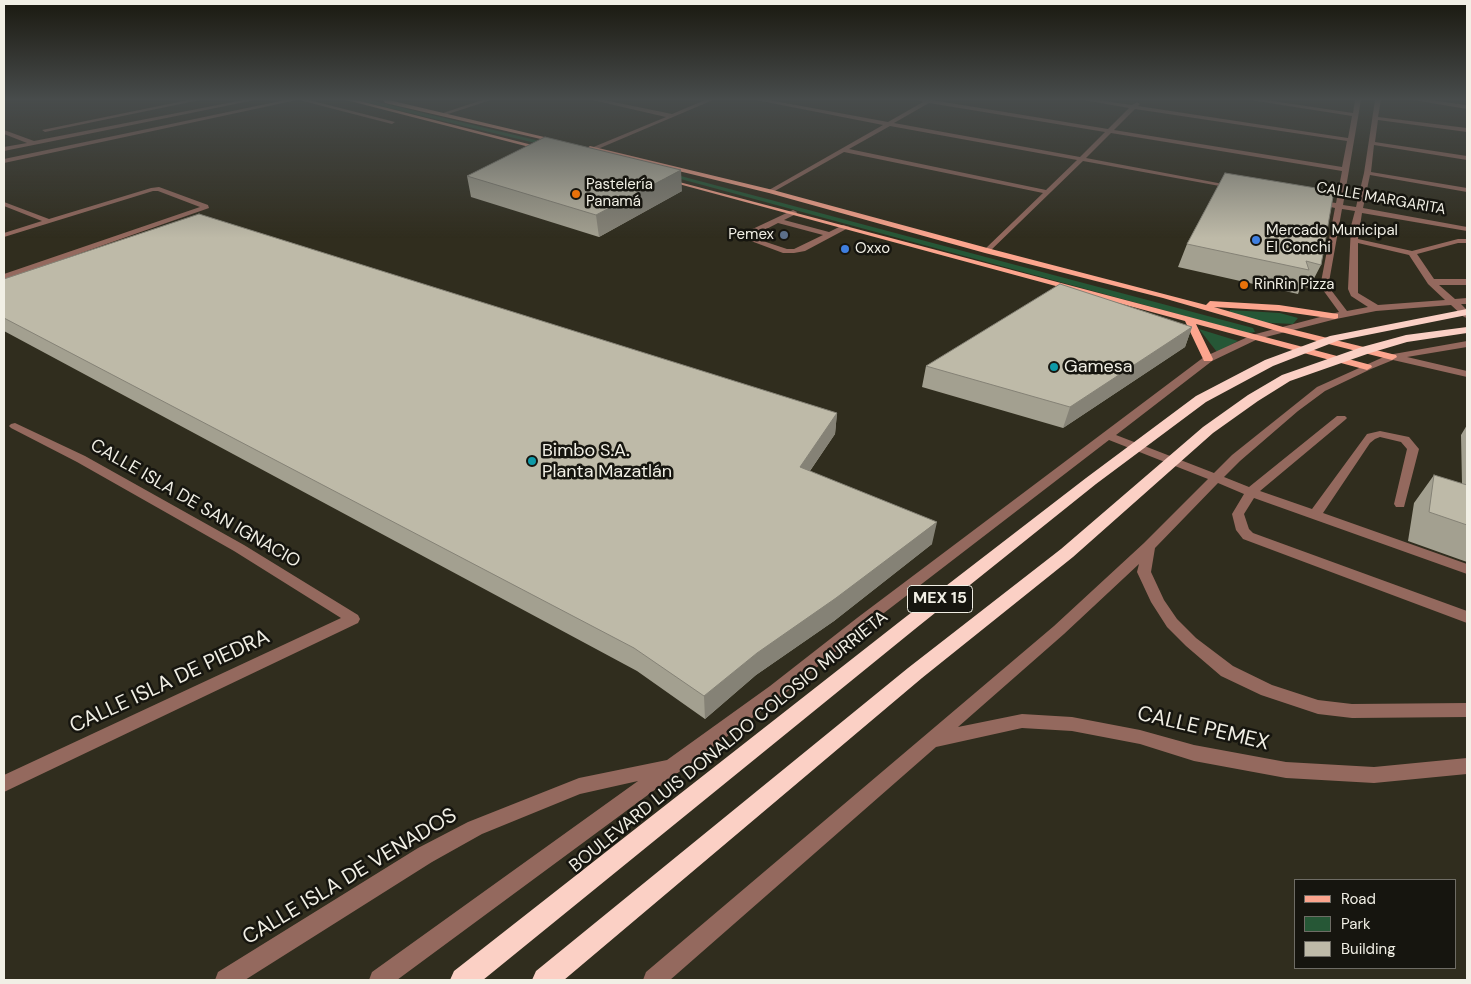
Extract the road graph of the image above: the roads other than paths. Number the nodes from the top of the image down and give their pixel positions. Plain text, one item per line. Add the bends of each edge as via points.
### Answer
1 (20, 146) edge
2 (38, 146) edge
3 (74, 146) edge
4 (531, 146) edge
5 (600, 146) edge
6 (851, 146) edge
7 (1009, 146) edge
8 (1094, 146) edge
9 (1200, 146) edge
10 (1349, 146) edge
11 (1372, 146) edge
12 (1390, 146) edge
13 (584, 147) edge
14 (4, 149) edge
15 (593, 149) junction
16 (844, 150) junction
17 (551, 151) edge
18 (45, 152) junction
19 (1467, 158) edge
20 (1081, 159) junction
21 (4, 161) edge
22 (1346, 170) junction
23 (1367, 173) junction
24 (657, 177) edge
25 (1244, 189) edge
26 (1467, 190) edge
27 (771, 192) junction
28 (1047, 192) junction
29 (1311, 201) edge
30 (4, 204) edge
31 (1340, 207) junction
32 (1359, 209) junction
33 (793, 212) junction
34 (777, 220) junction
35 (49, 221) junction
36 (846, 227) junction
37 (1467, 228) edge
38 (4, 235) edge
39 (830, 235) junction
40 (1346, 241) junction
41 (1467, 241) edge
42 (988, 251) junction
43 (1412, 253) junction
44 (4, 277) edge
45 (1431, 282) junction
46 (1467, 282) edge
47 (1453, 301) junction
48 (1467, 301) edge
49 (1190, 303) junction
50 (1376, 308) junction
51 (1345, 314) junction
52 (1467, 314) edge
53 (1334, 316) junction
54 (1189, 320) junction
55 (1280, 329) junction
56 (1467, 330) edge
57 (1255, 337) junction
58 (1467, 344) edge
59 (1392, 357) junction
60 (1208, 359) junction
61 (1420, 365) junction
62 (1367, 367) junction
63 (1467, 374) edge
64 (1341, 418) dead end
65 (15, 426) dead end
66 (1108, 436) junction
67 (1215, 479) junction
68 (1251, 492) junction
69 (1400, 504) dead end
70 (1315, 515) junction
71 (1149, 546) junction
72 (1467, 569) edge
73 (1467, 617) edge
74 (353, 619) joint
75 (1467, 710) edge
76 (931, 740) junction
77 (1467, 766) edge
78 (672, 767) junction
79 (4, 784) edge
80 (226, 980) edge
81 (380, 980) edge
82 (463, 980) edge
83 (545, 980) edge
84 (654, 980) edge

1 - 14 street
2 - 18 street
3 - 18 street
4 - 17 main road
5 - 15 street
6 - 16 street
7 - 20 street
8 - 20 street
9 - 22 street
10 - 22 street
11 - 23 street
12 - 19 street
13 - 15 main road
15 - 27 main road
16 - 27 street
16 - 28 street
18 - 21 street
20 - 25 street
20 - 28 street
22 - 31 street
23 - 26 street
23 - 32 street
24 - 33 main road
27 - 42 main road
28 - 42 street
29 - 31 street, CALLE MARGARITA
30 - 35 street
31 - 32 street, CALLE MARGARITA
31 - 40 street
32 - 37 street, CALLE MARGARITA
32 - 40 street
33 - 34 street
33 - 36 main road
34 - 39 street
34 - 39 street via 746,238 794,251
35 - 38 street
35 - 44 street via 153,189 205,206
36 - 39 street
36 - 54 main road
40 - 43 street
40 - 50 street via 1354,294
40 - 51 street via 1325,286
41 - 43 street
42 - 49 main road
43 - 45 street
45 - 46 street
45 - 47 street
47 - 48 street, MEX 15
47 - 50 street, MEX 15
47 - 52 street
49 - 53 main road via 1264,306
49 - 55 main road
50 - 51 street, MEX 15
51 - 53 street, MEX 15
52 - 82 highway, BOULEVARD LUIS DONALDO COLOSIO MURRIETA / MEX 15 via 1334,338 1268,362 1201,399 909,624
53 - 55 street, MEX 15
54 - 57 main road
54 - 60 main road
55 - 57 street, MEX 15
55 - 59 main road
56 - 83 highway, MEX 15 via 1406,339 1366,350 1286,378 1253,398 1208,430 1066,553 915,673
57 - 60 street, MEX 15
57 - 62 main road
58 - 59 street
59 - 61 street
59 - 62 street
60 - 66 street, MEX 15
61 - 62 street
61 - 63 street
62 - 67 street via 1321,389
64 - 68 street
65 - 74 street, CALLE ISLA DE SAN IGNACIO via 205,528
66 - 67 street
66 - 78 street, MEX 15
67 - 68 street
67 - 71 street
68 - 70 street
68 - 73 street via 1238,514 1239,523 1248,536
69 - 70 street via 1413,449 1405,439 1380,434 1366,441
70 - 72 street
71 - 75 street via 1144,572 1158,602 1172,623 1191,642 1227,671 1267,690 1318,706 1352,710
71 - 76 street via 1059,630
74 - 79 street, CALLE ISLA DE PIEDRA
76 - 77 street, CALLE PEMEX via 1022,721 1072,724 1140,737 1194,753 1286,770 1374,775
76 - 84 street
78 - 80 street, CALLE ISLA DE VENADOS via 578,786 476,828 425,855
78 - 81 street, MEX 15

